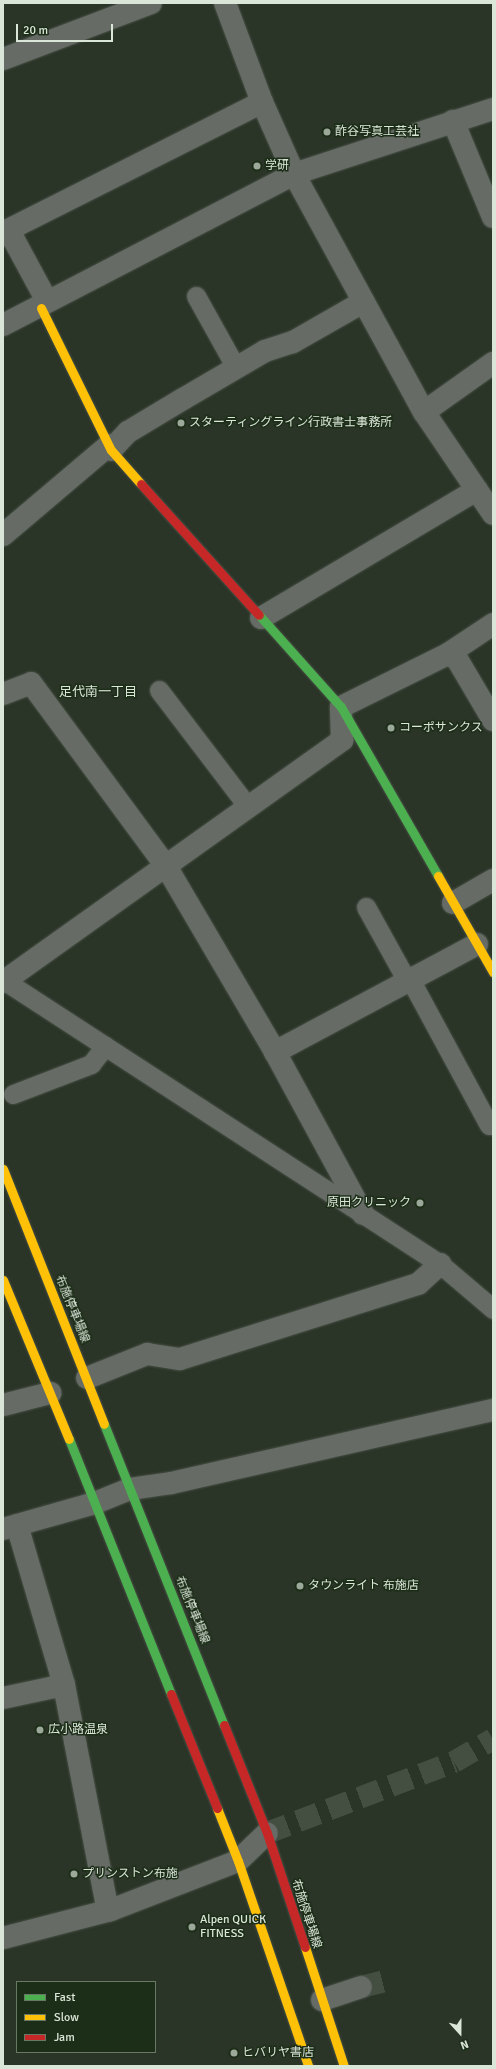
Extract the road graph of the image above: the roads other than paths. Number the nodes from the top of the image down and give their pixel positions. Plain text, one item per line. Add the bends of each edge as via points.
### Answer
1 (151, 3) edge
2 (225, 3) edge
3 (3, 59) edge
4 (262, 102) junction
5 (493, 109) edge
6 (453, 121) junction
7 (294, 174) junction
8 (493, 217) edge
9 (4, 232) edge
10 (196, 296) dead end
11 (363, 302) junction
12 (44, 304) junction
13 (3, 325) edge
14 (493, 363) edge
15 (236, 368) junction
16 (424, 412) junction
17 (110, 447) junction
18 (477, 490) junction
19 (493, 514) edge
20 (3, 536) edge
21 (261, 618) junction
22 (493, 624) edge
23 (448, 654) junction
24 (159, 690) dead end
25 (3, 694) edge
26 (341, 707) junction
27 (493, 720) edge
28 (248, 807) junction
29 (166, 866) junction
30 (493, 880) edge
31 (453, 903) junction
32 (366, 907) dead end
33 (477, 944) junction
34 (493, 972) edge
35 (409, 980) junction
36 (4, 981) edge
37 (105, 1046) junction
38 (274, 1052) junction
39 (13, 1094) dead end
40 (489, 1126) dead end
41 (3, 1169) edge
42 (363, 1214) junction
43 (440, 1264) junction
44 (3, 1280) edge
45 (493, 1309) edge
46 (87, 1378) junction
47 (50, 1393) junction
48 (3, 1405) edge
49 (493, 1410) edge
50 (130, 1489) junction
51 (95, 1503) junction
52 (10, 1527) edge
53 (64, 1685) junction
54 (3, 1698) edge
55 (267, 1833) junction
56 (238, 1861) junction
57 (108, 1911) junction
58 (3, 1938) edge
59 (362, 1987) tunnel mouth
60 (322, 2000) junction
61 (308, 2066) edge
62 (344, 2066) edge

1 - 3 street
2 - 4 street
4 - 7 street
4 - 9 street
5 - 6 street
6 - 7 street
6 - 8 street
7 - 11 street
7 - 12 street
9 - 12 street via 14,240
10 - 15 lane
11 - 15 street via 293,342 265,351
11 - 16 street
12 - 13 street
12 - 17 main road
14 - 16 street
15 - 17 street via 128,432
16 - 18 street
17 - 20 street
17 - 21 main road
18 - 19 street
18 - 21 street
21 - 26 main road
22 - 23 street
23 - 26 street
23 - 27 street via 456,659
24 - 28 lane
25 - 29 street via 31,683
26 - 28 street via 342,740
26 - 31 main road
28 - 29 street
29 - 36 street
29 - 38 street
30 - 31 street
31 - 33 main road
32 - 35 lane
33 - 34 main road
33 - 35 street
35 - 38 street
35 - 40 lane
36 - 37 lane
37 - 39 lane via 91,1064
37 - 42 lane
38 - 42 street
41 - 46 main road, 布施停車場線
42 - 43 lane
43 - 45 lane
43 - 46 street via 418,1284 410,1287 180,1359 147,1354
44 - 47 main road
46 - 50 main road, 布施停車場線
47 - 48 street
47 - 51 main road
49 - 50 street via 171,1484
50 - 51 street
50 - 55 main road, 布施停車場線
51 - 52 street
51 - 56 main road
52 - 53 street
53 - 54 street
53 - 57 street
55 - 56 street
55 - 60 main road, 布施停車場線
56 - 57 street
56 - 61 main road
57 - 58 street
59 - 60 street
60 - 62 main road, 布施停車場線

